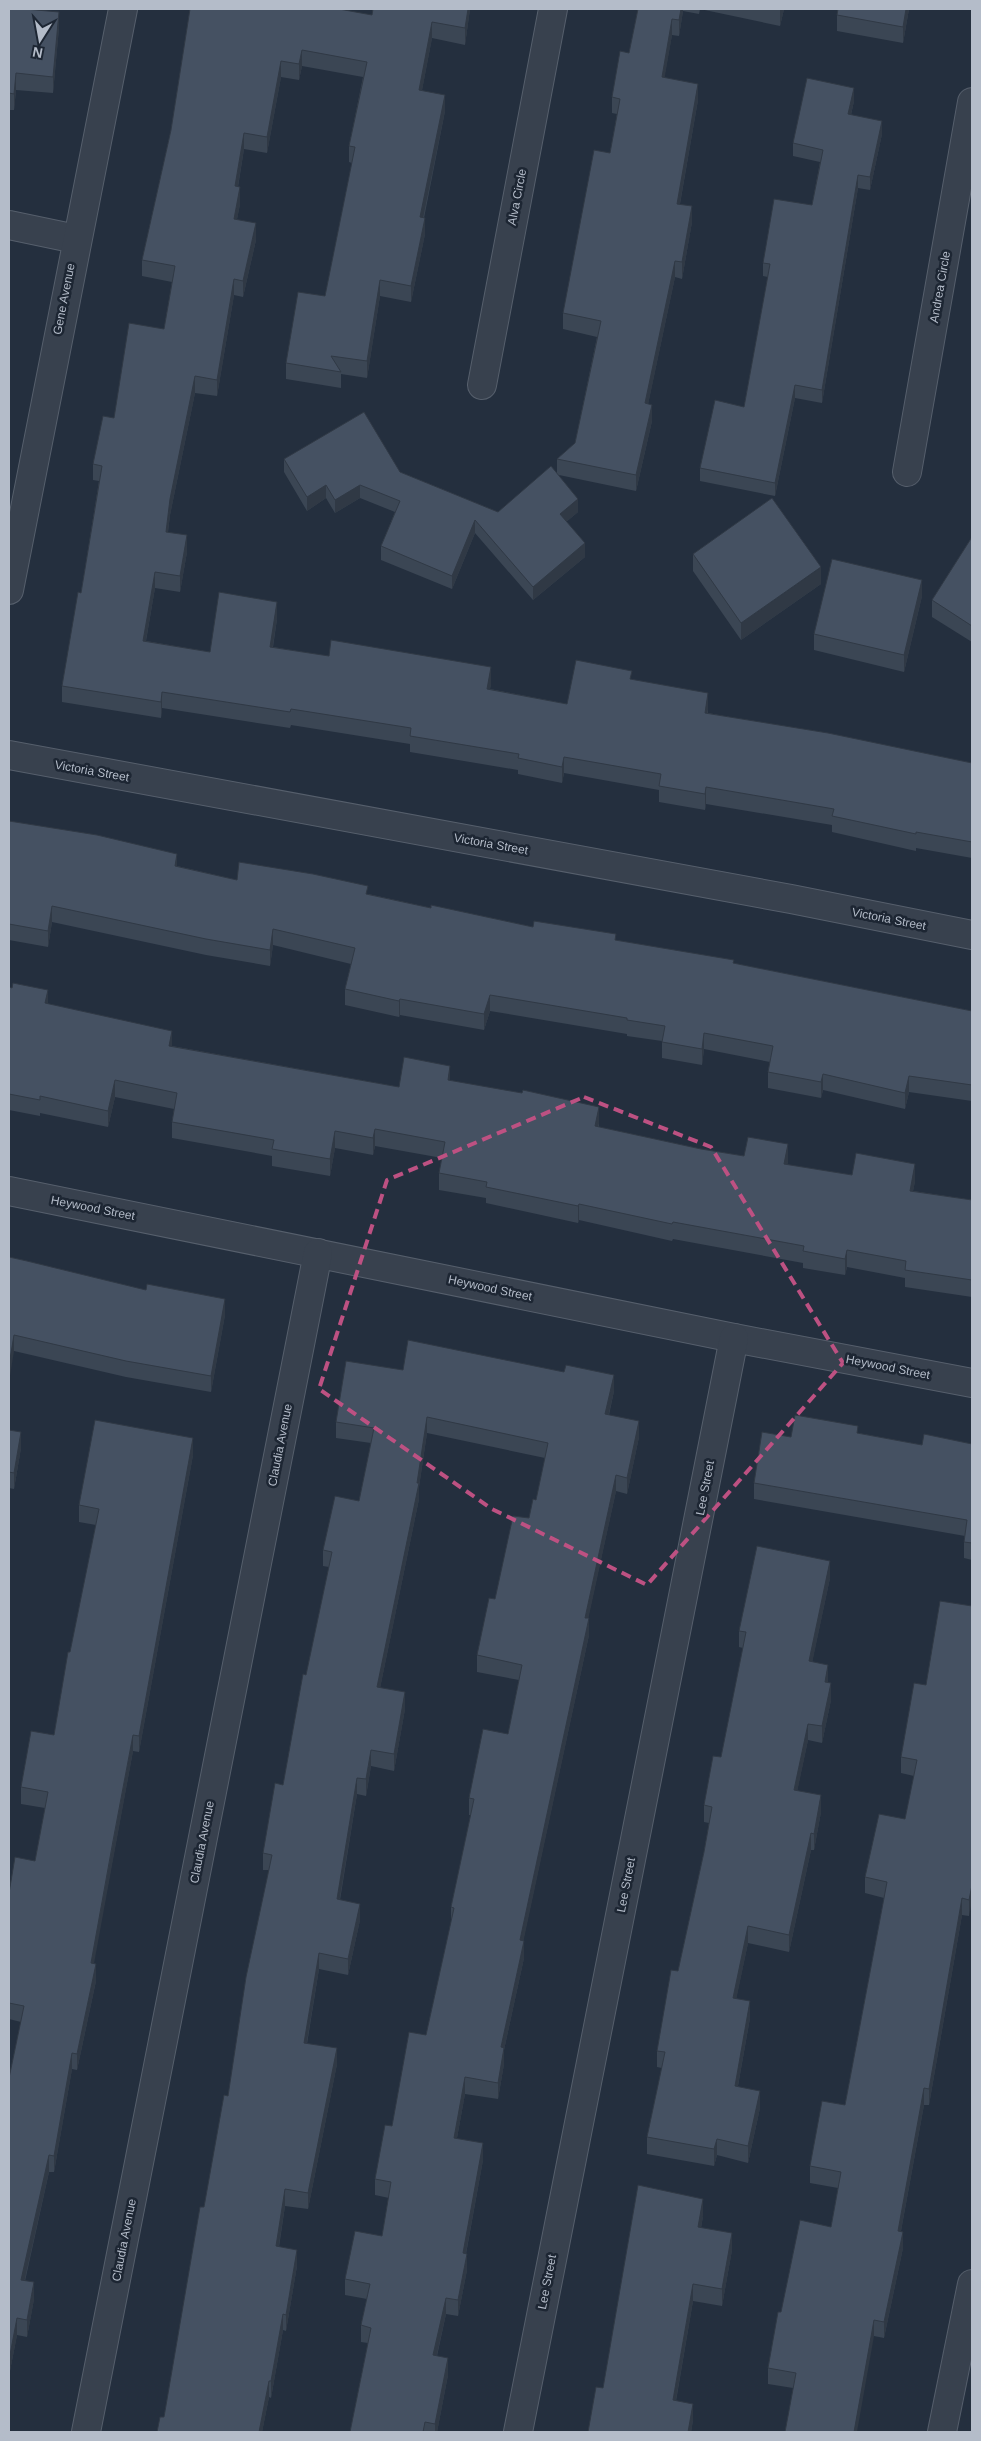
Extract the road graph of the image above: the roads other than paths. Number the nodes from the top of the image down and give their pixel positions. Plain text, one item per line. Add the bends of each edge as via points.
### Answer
1 (123, 9) edge
2 (553, 9) edge
3 (972, 102) edge
4 (9, 225) edge
5 (76, 238) junction
6 (482, 385) dead end
7 (907, 472) dead end
8 (9, 590) edge
9 (9, 756) edge
10 (972, 935) edge
11 (9, 1192) edge
12 (318, 1252) junction
13 (734, 1338) junction
14 (972, 1383) edge
15 (972, 2284) edge
16 (86, 2432) edge
17 (518, 2432) edge
18 (942, 2432) edge

1 - 5 street, Gene Avenue
2 - 6 street, Alva Circle
3 - 7 street, Andrea Circle
4 - 5 street
5 - 8 street, Gene Avenue
9 - 10 street, Victoria Street
11 - 12 street, Heywood Street
12 - 13 street, Heywood Street
12 - 16 street, Claudia Avenue
13 - 14 street, Heywood Street
13 - 17 street, Lee Street
15 - 18 street

